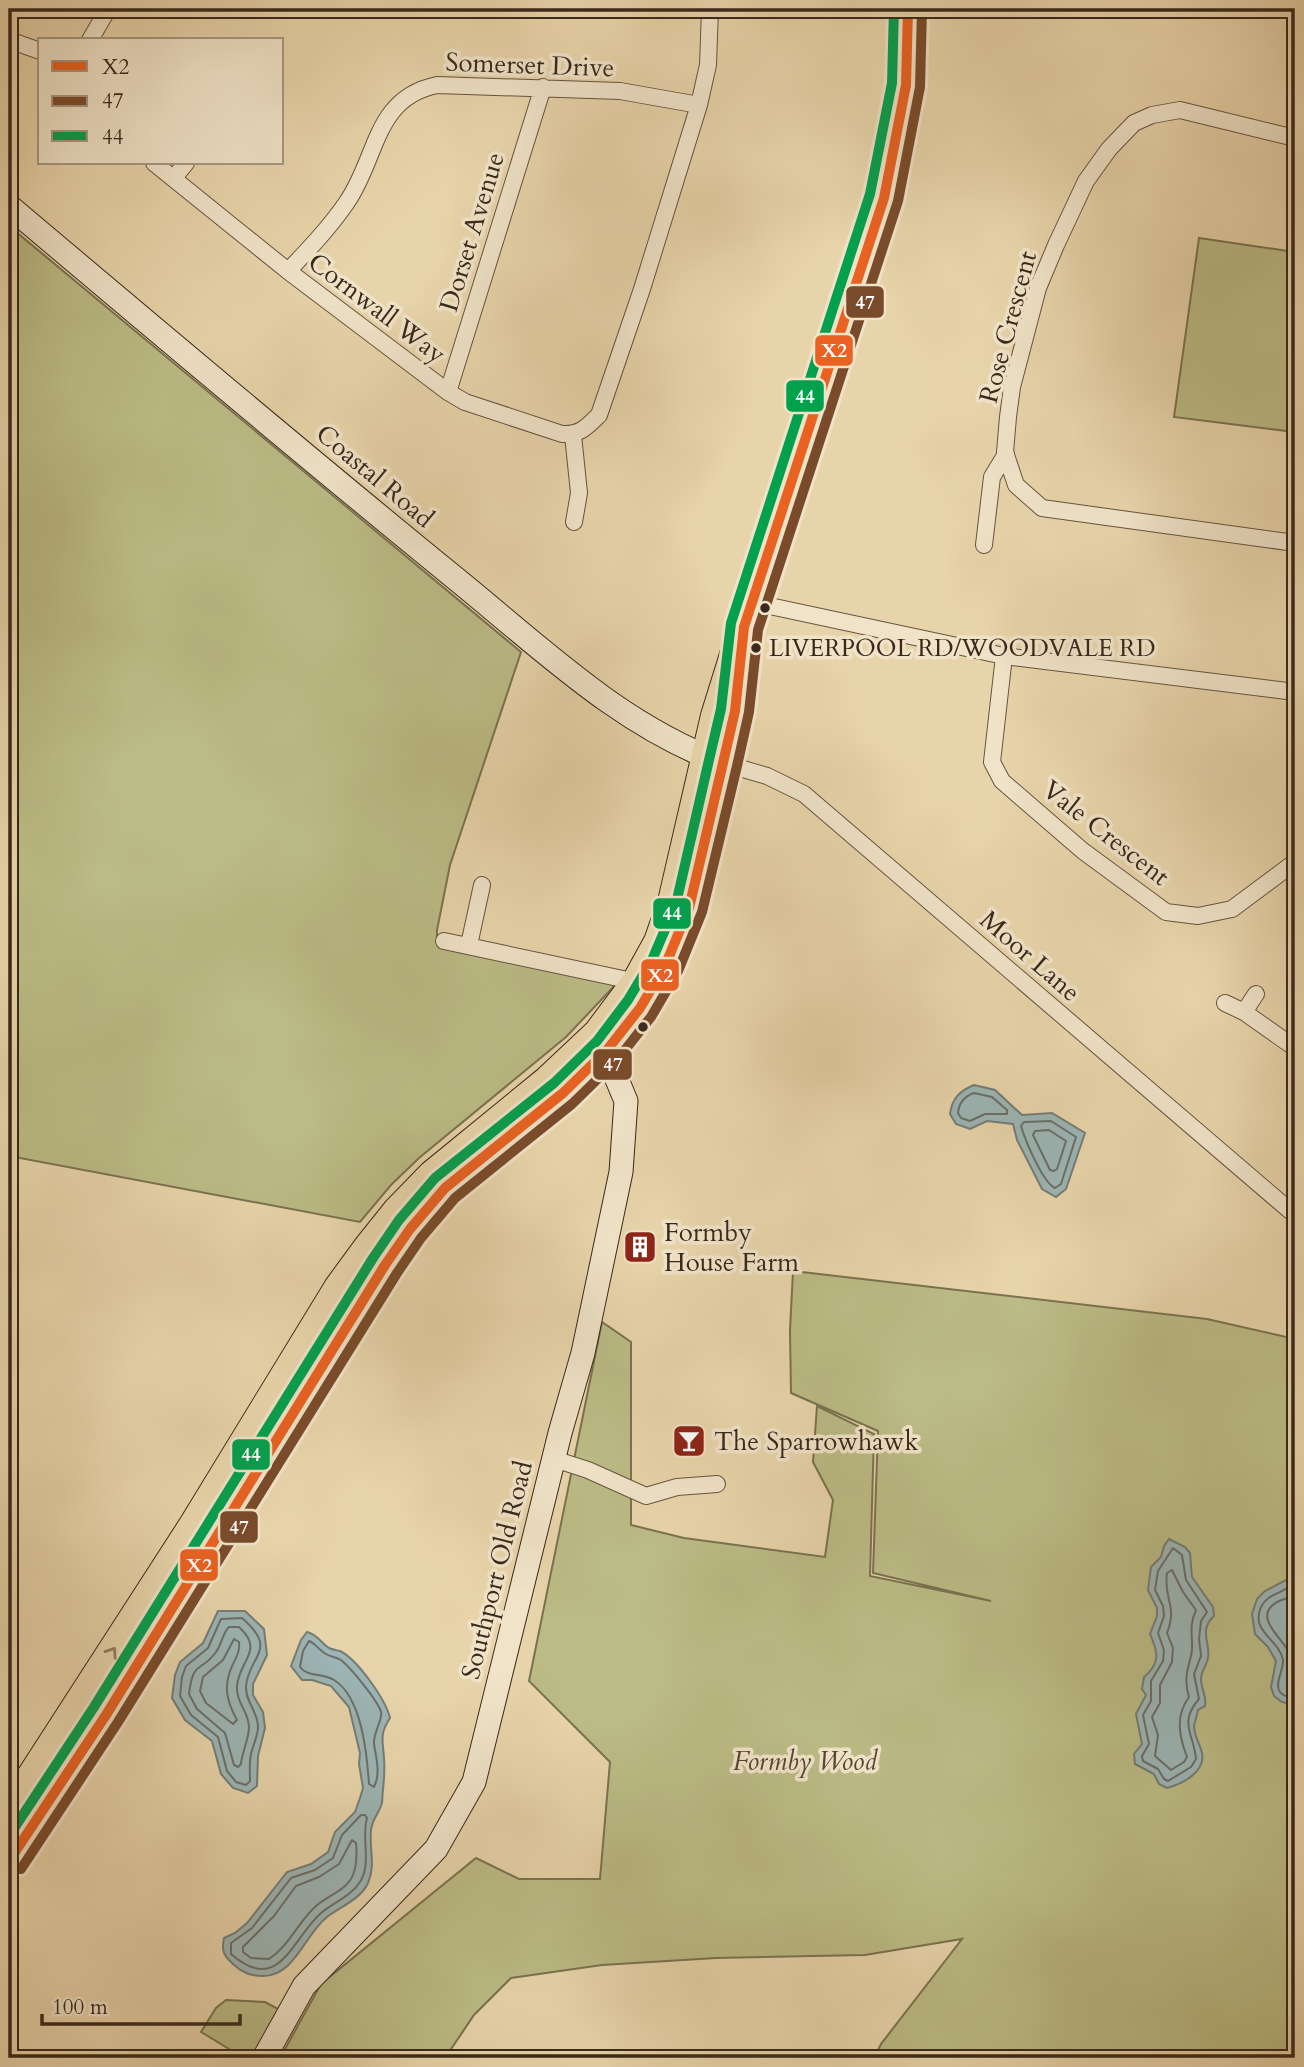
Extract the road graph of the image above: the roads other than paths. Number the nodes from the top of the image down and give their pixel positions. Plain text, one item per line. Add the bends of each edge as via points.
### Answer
1 (108, 9) edge
2 (710, 9) edge
3 (908, 9) edge
4 (91, 38) edge
5 (9, 40) edge
6 (38, 50) edge
7 (544, 87) junction
8 (699, 105) junction
9 (1295, 138) edge
10 (155, 164) edge
11 (185, 164) edge
12 (174, 178) junction
13 (9, 206) edge
14 (288, 271) junction
15 (448, 392) junction
16 (573, 435) junction
17 (1006, 454) junction
18 (574, 522) dead end
19 (1295, 543) edge
20 (984, 545) dead end
21 (748, 615) junction
22 (1004, 656) junction
23 (1295, 692) edge
24 (715, 760) junction
25 (1295, 862) edge
26 (482, 885) dead end
27 (444, 941) dead end
28 (469, 945) junction
29 (638, 982) junction
30 (1256, 994) dead end
31 (1225, 1003) dead end
32 (1244, 1012) junction
33 (603, 1042) junction
34 (1295, 1048) edge
35 (1293, 1210) edge
36 (554, 1459) junction
37 (717, 1484) dead end
38 (135, 1667) junction
39 (36, 1770) junction
40 (9, 1812) edge
41 (9, 1861) edge
42 (264, 2058) edge

1 - 4 street
2 - 8 street via 708,65
3 - 21 highway via 906,85 884,198
5 - 6 street
7 - 8 street, Somerset Drive via 620,91
7 - 14 street, Somerset Drive via 437,85 405,97 382,126 348,201
7 - 15 street, Dorset Avenue
8 - 16 street via 604,404 586,429
9 - 17 street, Rose Crescent via 1180,110 1134,123 1109,149 1086,181 1038,288 1013,387
10 - 12 street, Cornwall Way
11 - 12 street
12 - 14 street, Cornwall Way
13 - 24 street, Coastal Road via 596,692 653,732
14 - 15 street, Cornwall Way
15 - 16 street, Cornwall Way via 465,402
16 - 18 street via 579,493
17 - 19 street, Rose Crescent via 1016,485 1042,509
17 - 20 street via 992,477
21 - 22 street
21 - 24 highway via 735,711
22 - 23 street
22 - 25 street, Vale Crescent via 992,762 1002,781 1083,851 1166,912 1198,916 1232,909
24 - 29 highway via 673,902
24 - 33 highway via 689,908 659,979 640,1008
24 - 35 street, Moor Lane via 767,776 804,794
26 - 28 street
27 - 28 street
28 - 29 street
29 - 33 highway
30 - 32 street
31 - 32 street
32 - 34 street
33 - 36 street, Southport Old Road via 626,1101 621,1172 583,1353
33 - 38 highway via 563,1093 445,1188 411,1229
39 -> 33 highway via 369,1247 433,1175
36 - 37 street via 646,1496 677,1487
36 - 42 street, Southport Old Road via 474,1782 436,1849 304,1986
38 - 39 highway via 96,1707 53,1772
38 - 41 highway
39 - 40 highway

